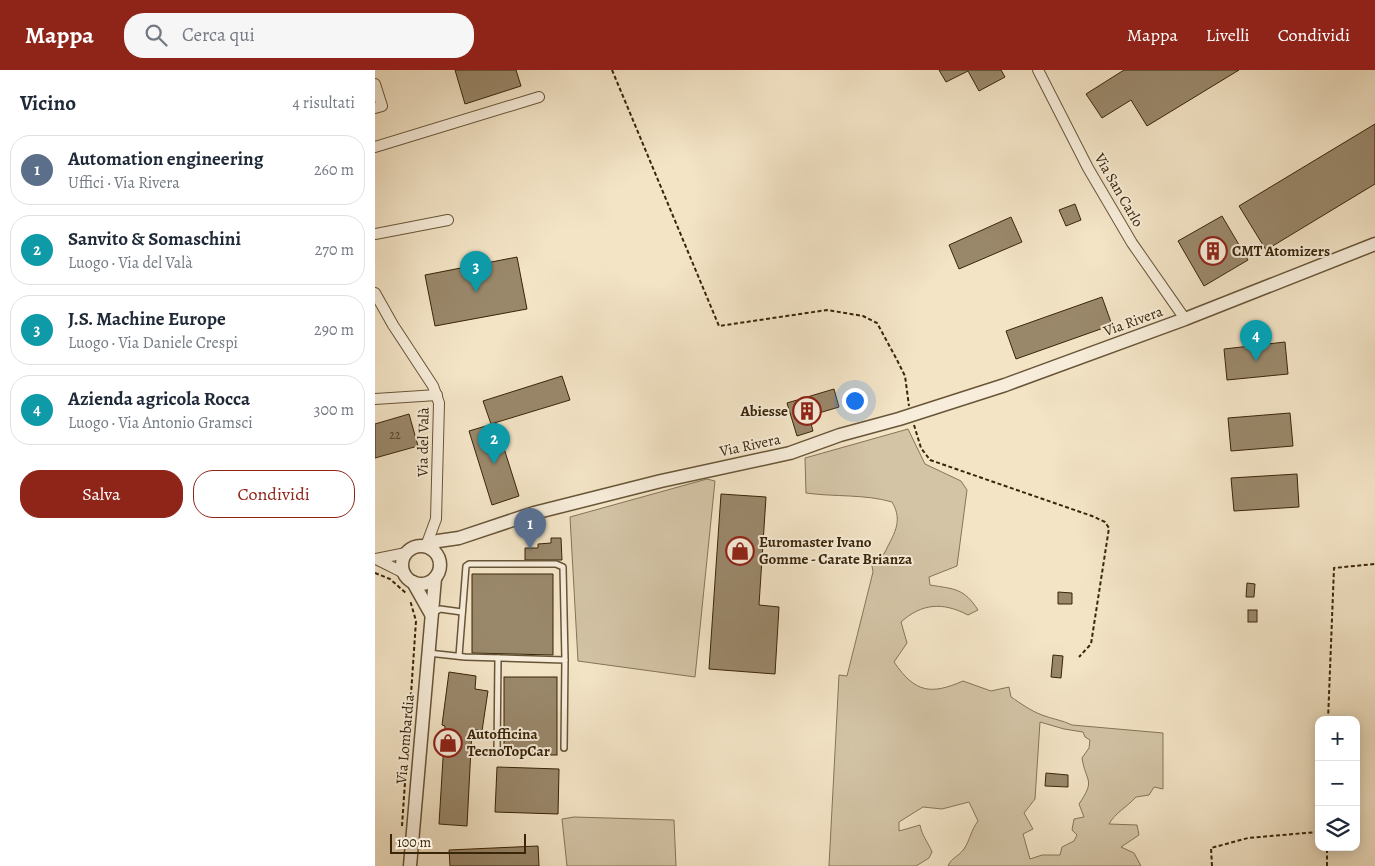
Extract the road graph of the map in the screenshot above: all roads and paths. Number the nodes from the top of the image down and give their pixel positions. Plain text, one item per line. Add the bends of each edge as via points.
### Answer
1 (613, 70) edge
2 (1038, 70) edge
3 (375, 84) edge
4 (539, 98) dead end
5 (375, 108) edge
6 (375, 147) edge
7 (448, 220) dead end
8 (375, 234) edge
9 (1375, 244) edge
10 (375, 293) edge
11 (1185, 319) junction
12 (437, 396) junction
13 (375, 399) edge
14 (911, 416) junction
15 (436, 519) junction
16 (456, 538) junction
17 (427, 546) junction
18 (406, 552) junction
19 (375, 559) edge
20 (441, 562) junction
21 (1375, 564) edge
22 (375, 573) edge
23 (404, 573) junction
24 (435, 578) junction
25 (413, 582) junction
26 (462, 612) junction
27 (431, 614) junction
28 (428, 653) junction
29 (459, 656) junction
30 (1079, 657) dead end
31 (497, 658) junction
32 (565, 660) junction
33 (1329, 716) edge
34 (564, 748) dead end
35 (497, 754) dead end
36 (402, 827) dead end
37 (1315, 832) edge
38 (1327, 851) edge
39 (410, 866) edge
40 (1212, 866) edge
41 (1327, 866) edge

1 - 14 path via 719,326 827,310 863,316 877,323 905,376
2 - 11 street, Via San Carlo via 1088,168 1132,243
3 - 5 street via 382,106
4 - 6 street
7 - 8 street
9 - 11 street, Via Rivera
10 - 12 street, Via del Valà
11 - 14 street, Via Rivera
12 - 13 street
12 - 15 street, Via del Valà via 440,422
14 - 16 street, Via Rivera via 790,452 576,502
14 - 30 path via 921,448 930,460 1105,522 1109,528 1091,644
15 - 16 street via 440,532
15 - 17 street, Via del Valà
16 - 17 street, Via Rivera
16 - 20 street
17 - 18 street via 415,546
17 - 20 street
18 - 19 street
18 - 23 street via 402,562
19 - 23 street
20 - 24 street
21 - 33 path via 1334,568
22 - 36 path via 390,578 409,596 416,622
23 - 25 street
24 - 25 street via 425,584
24 - 27 street, Via Lombardia
25 - 27 street
26 - 27 lane via 440,609
26 - 29 lane
26 - 32 lane via 464,570 469,564 561,565
27 - 28 street, Via Lombardia
28 - 29 lane
28 - 39 street, Via Lombardia
29 - 31 lane
31 - 32 lane
31 - 35 lane
32 - 34 lane
37 - 40 path via 1248,838 1211,848
38 - 41 path

